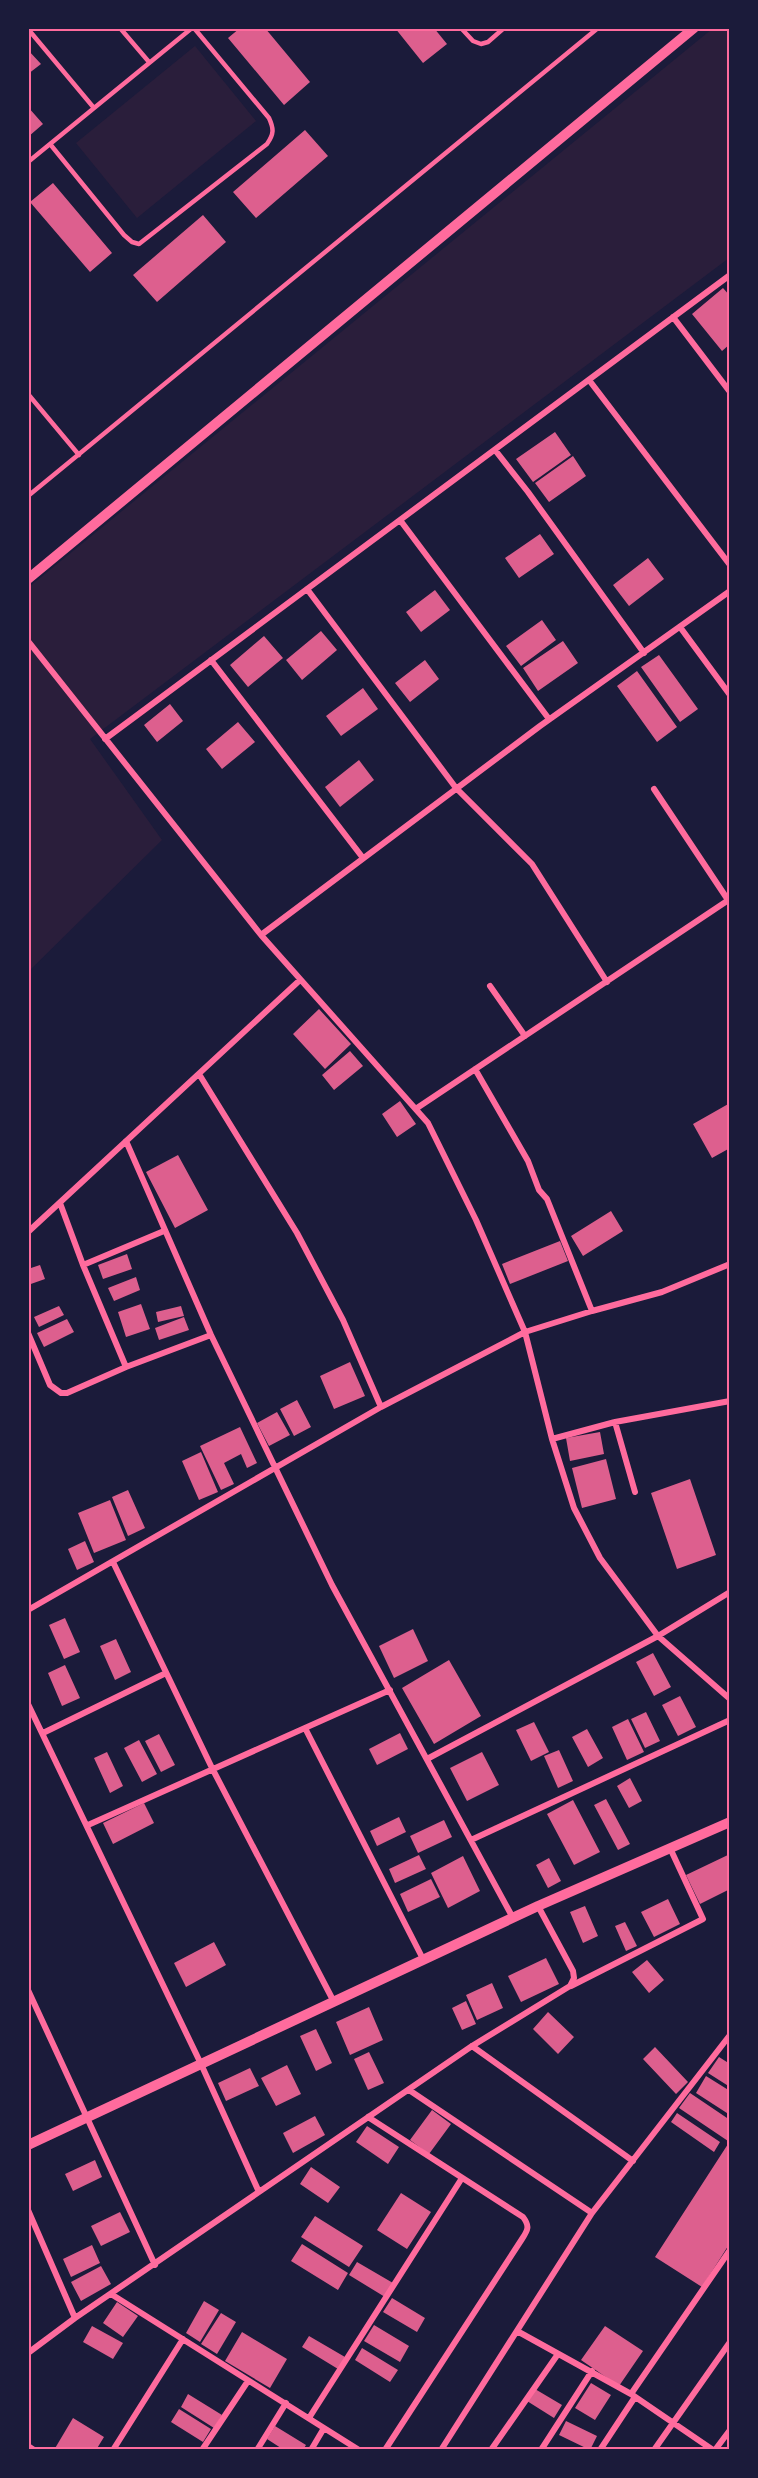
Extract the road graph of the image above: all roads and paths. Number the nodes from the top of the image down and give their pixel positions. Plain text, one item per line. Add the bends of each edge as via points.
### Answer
1 (120, 28) edge
2 (193, 28) edge
3 (461, 28) edge
4 (504, 28) edge
5 (598, 28) edge
6 (694, 28) edge
7 (28, 29) edge
8 (149, 62) junction
9 (94, 108) junction
10 (50, 144) junction
11 (28, 162) edge
12 (729, 275) edge
13 (673, 317) junction
14 (589, 380) junction
15 (729, 392) edge
16 (28, 394) edge
17 (495, 450) junction
18 (79, 455) junction
19 (28, 496) edge
20 (400, 520) junction
21 (729, 565) edge
22 (28, 579) edge
23 (307, 589) junction
24 (729, 591) edge
25 (680, 627) junction
26 (28, 641) edge
27 (644, 653) junction
28 (211, 660) junction
29 (729, 695) edge
30 (549, 719) junction
31 (105, 739) junction
32 (456, 788) junction
33 (654, 789) dead end
34 (363, 858) junction
35 (729, 899) edge
36 (261, 935) junction
37 (300, 980) junction
38 (607, 982) junction
39 (490, 986) dead end
40 (525, 1036) junction
41 (476, 1069) junction
42 (199, 1074) junction
43 (417, 1108) junction
44 (126, 1141) junction
45 (60, 1203) junction
46 (164, 1231) junction
47 (28, 1232) edge
48 (729, 1264) edge
49 (83, 1265) junction
50 (591, 1311) junction
51 (525, 1332) junction
52 (28, 1333) edge
53 (211, 1335) junction
54 (126, 1367) junction
55 (729, 1401) edge
56 (381, 1407) junction
57 (615, 1422) junction
58 (552, 1439) junction
59 (274, 1468) junction
60 (635, 1492) dead end
61 (113, 1562) junction
62 (729, 1592) edge
63 (28, 1610) edge
64 (658, 1636) junction
65 (166, 1673) junction
66 (390, 1690) junction
67 (729, 1699) edge
68 (28, 1704) edge
69 (729, 1720) edge
70 (305, 1728) junction
71 (43, 1733) junction
72 (427, 1759) junction
73 (212, 1768) junction
74 (729, 1822) edge
75 (88, 1825) junction
76 (471, 1840) junction
77 (670, 1848) junction
78 (538, 1906) junction
79 (513, 1918) junction
80 (423, 1959) junction
81 (570, 1986) junction
82 (28, 1990) edge
83 (334, 2002) junction
84 (729, 2035) edge
85 (472, 2046) junction
86 (201, 2064) junction
87 (409, 2090) junction
88 (87, 2117) junction
89 (368, 2117) junction
90 (28, 2145) edge
91 (633, 2161) junction
92 (462, 2178) junction
93 (259, 2192) junction
94 (28, 2211) edge
95 (592, 2213) junction
96 (729, 2250) edge
97 (155, 2265) junction
98 (111, 2294) junction
99 (75, 2318) junction
100 (517, 2331) junction
101 (183, 2339) junction
102 (729, 2342) edge
103 (28, 2354) edge
104 (558, 2354) junction
105 (592, 2371) junction
106 (248, 2381) junction
107 (633, 2395) junction
108 (286, 2403) junction
109 (309, 2418) junction
110 (674, 2422) junction
111 (324, 2428) junction
112 (729, 2430) edge
113 (28, 2446) edge
114 (34, 2450) edge
115 (113, 2450) edge
116 (202, 2450) edge
117 (257, 2450) edge
118 (310, 2450) edge
119 (359, 2450) edge
120 (385, 2450) edge
121 (441, 2450) edge
122 (491, 2450) edge
123 (541, 2450) edge
124 (600, 2450) edge
125 (654, 2450) edge
126 (714, 2450) edge

1 - 8 lane
2 - 8 lane
2 - 10 lane via 269,118 274,128 267,144 139,244 124,235
3 - 4 lane via 481,44
5 - 18 lane
6 - 22 street
7 - 9 lane
8 - 9 lane
9 - 10 lane
10 - 11 lane
12 - 13 street
13 - 14 street
13 - 15 street
14 - 17 street
14 - 21 street
16 - 18 lane
17 - 20 street
17 - 27 street
18 - 19 lane
20 - 23 street
20 - 30 street
23 - 28 street
23 - 32 street
24 - 25 street
25 - 27 street
25 - 29 street
26 - 31 street
27 - 30 street
28 - 31 street
28 - 34 street
30 - 32 street
31 - 36 street
32 - 34 street
32 - 38 street via 532,864
33 - 35 street
34 - 36 street
35 - 38 street
36 - 37 street
37 - 42 street
37 - 43 street
38 - 40 street
39 - 40 street
40 - 41 street
41 - 43 street
41 - 50 street via 547,1199
42 - 44 street
42 - 56 street via 297,1233 343,1320
43 - 51 street via 476,1220
44 - 45 street
44 - 46 street
45 - 47 street
45 - 49 street
46 - 49 street
46 - 53 street
48 - 50 street via 672,1288
49 - 54 street
50 - 51 street
51 - 56 street
51 - 58 street
52 - 54 street via 50,1385 61,1393
53 - 54 street
53 - 59 street
55 - 57 street
56 - 59 street
57 - 58 street
57 - 60 street
58 - 64 street via 574,1508 600,1558
59 - 61 street
59 - 66 street
61 - 63 street
61 - 65 street
62 - 64 street
64 - 67 street
64 - 72 street
65 - 71 street
65 - 73 street
66 - 70 street
66 - 72 street
68 - 71 street
69 - 76 street
70 - 73 street
70 - 80 street
71 - 75 street
72 - 76 street
73 - 75 street
73 - 83 street
74 - 77 street
75 - 86 street
76 - 79 street
77 - 78 street
77 - 81 street via 703,1918
78 - 79 street
78 - 81 street via 573,1971
79 - 80 street
80 - 83 street
81 - 85 street
82 - 88 street
83 - 86 street
84 - 91 street
85 - 87 street
85 - 91 street
86 - 88 street
86 - 93 street
87 - 89 street
87 - 95 street
88 - 90 street
88 - 97 street
89 - 92 street
89 - 93 street
91 - 95 street
92 - 109 street
92 - 120 street via 523,2217 528,2229
93 - 97 street
94 - 99 street
95 - 100 street
96 - 107 street
97 - 98 street
98 - 99 street
98 - 101 street
99 - 103 street
100 - 104 street
100 - 121 street
101 - 106 street
101 - 115 street
102 - 110 street
104 - 105 street
104 - 122 street
105 - 107 street
105 - 123 street
106 - 108 street
106 - 116 street
107 - 110 street
107 - 124 street
108 - 109 street
108 - 117 street
109 - 111 street
110 - 125 street
110 - 126 street
111 - 118 street
111 - 119 street
112 - 126 street
113 - 114 street

